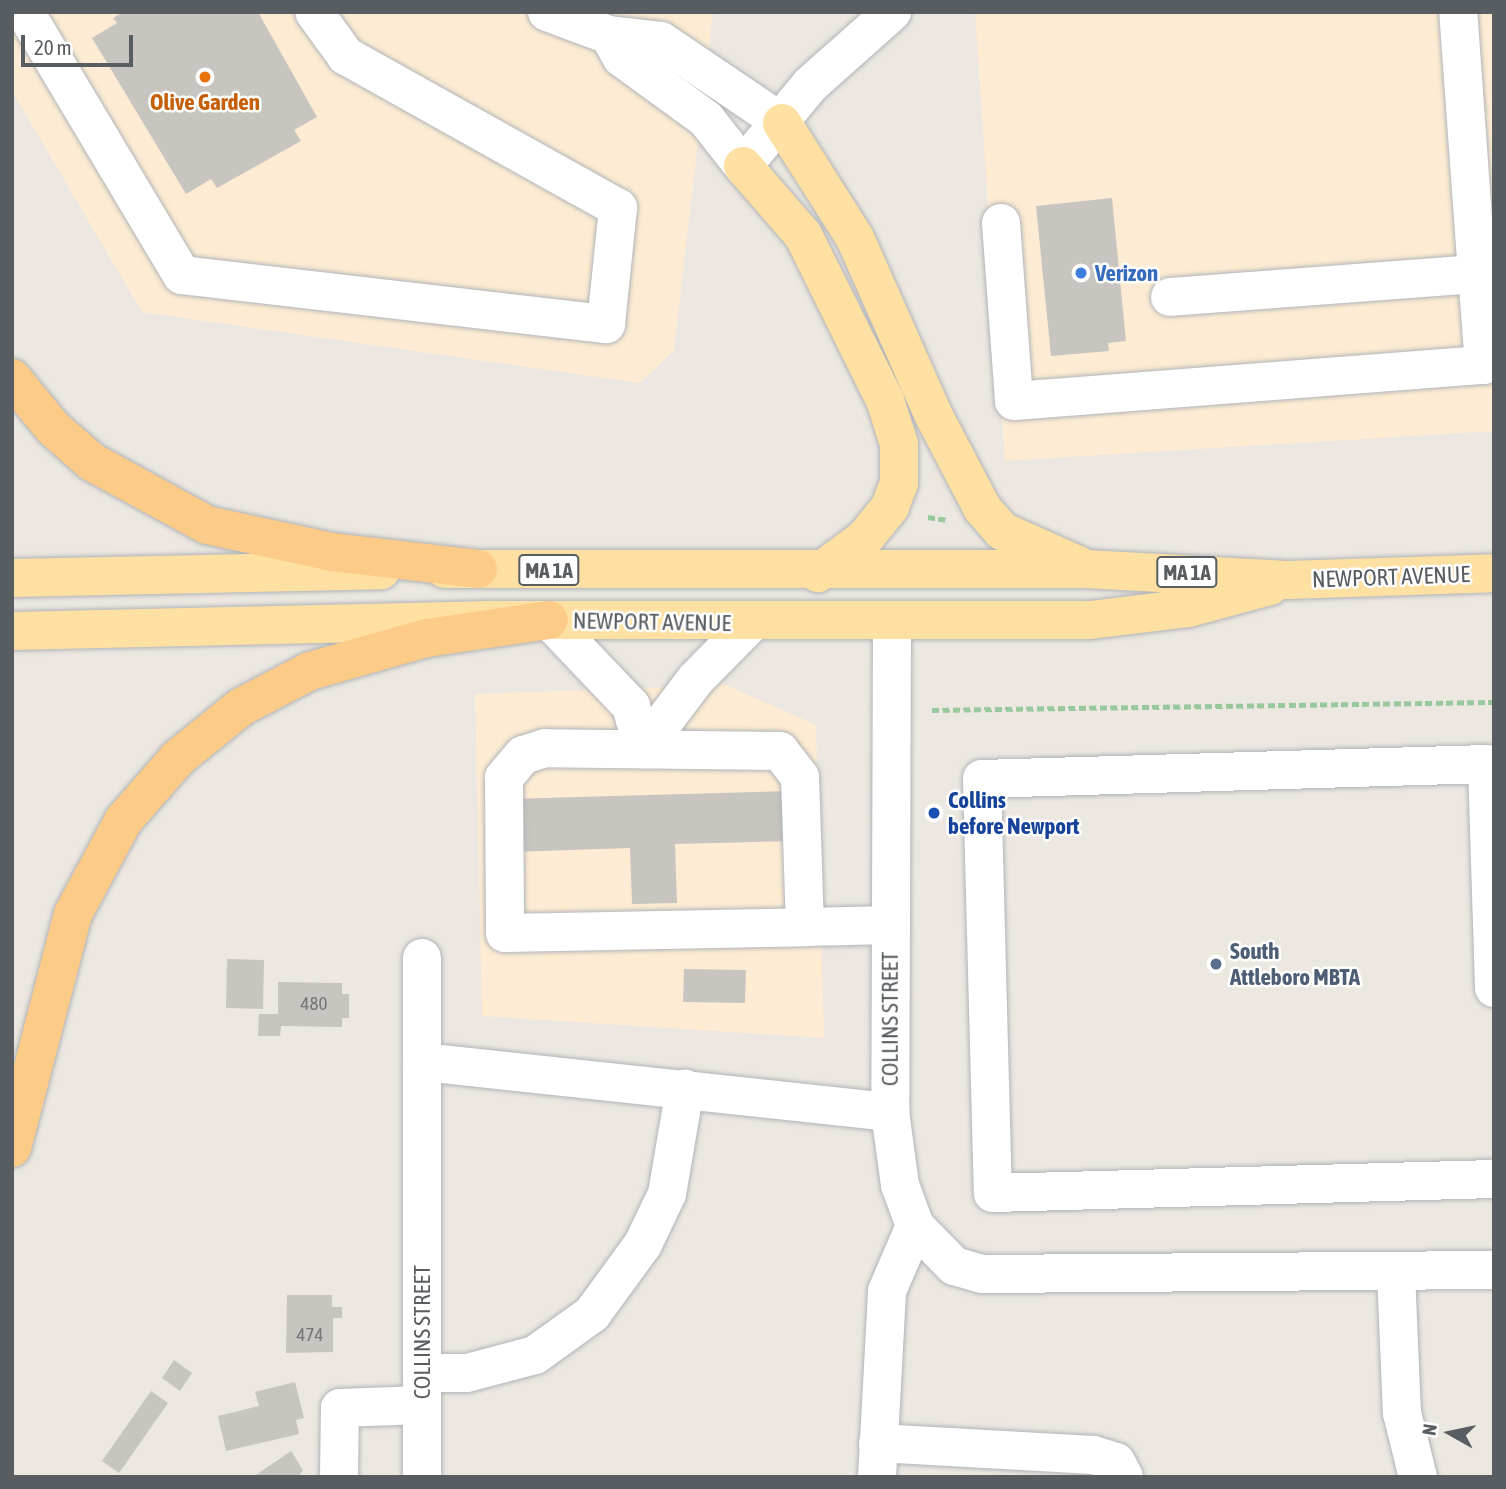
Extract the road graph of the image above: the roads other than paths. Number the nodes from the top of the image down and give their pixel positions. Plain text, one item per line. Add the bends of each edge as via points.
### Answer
1 (24, 12) edge
2 (314, 12) edge
3 (547, 12) edge
4 (892, 12) edge
5 (1458, 12) edge
6 (609, 35) junction
7 (782, 123) junction
8 (743, 166) junction
9 (1001, 223) dead end
10 (1485, 274) edge
11 (1170, 298) dead end
12 (12, 378) edge
13 (478, 569) junction
14 (1086, 569) junction
15 (818, 573) junction
16 (1494, 573) edge
17 (12, 578) edge
18 (1288, 580) junction
19 (549, 620) junction
20 (751, 623) junction
21 (892, 623) junction
22 (12, 631) edge
23 (643, 748) junction
24 (1492, 862) edge
25 (891, 925) junction
26 (805, 927) junction
27 (422, 958) dead end
28 (1494, 988) edge
29 (422, 1062) junction
30 (685, 1089) junction
31 (890, 1112) junction
32 (12, 1148) edge
33 (1494, 1179) edge
34 (915, 1226) junction
35 (1494, 1270) edge
36 (1396, 1272) junction
37 (422, 1389) junction
38 (878, 1460) edge
39 (1005, 1463) edge
40 (339, 1477) edge
41 (422, 1477) edge
42 (1124, 1477) edge
43 (1418, 1477) edge

1 - 2 street via 182,275 606,324 618,208 346,56
3 - 6 street
4 - 7 street via 810,85
5 - 10 street
6 - 7 street via 635,34 661,41
6 - 8 street via 622,58 706,119
7 - 8 street
7 - 14 main road via 855,238 934,416 982,508 1002,531
8 - 15 main road via 803,235 885,400 899,444 899,483 890,507 865,538
9 - 10 street via 1014,401 1484,365
10 - 11 street
12 - 13 highway via 53,428 92,462 207,524 332,552
13 - 15 main road, NEWPORT AVENUE / MA 1A
13 - 17 main road, NEWPORT AVENUE / MA 1A
14 - 15 main road, NEWPORT AVENUE / MA 1A
14 - 18 main road, NEWPORT AVENUE / MA 1A
16 - 18 main road, NEWPORT AVENUE / MA 1A
18 - 21 main road, NEWPORT AVENUE / MA 1A via 1220,602 1123,617
19 - 20 main road, NEWPORT AVENUE / MA 1A
19 - 22 main road, NEWPORT AVENUE / MA 1A
19 - 23 street via 624,697
19 - 32 highway via 404,643 310,671 242,706 178,758 123,821 73,914
20 - 21 main road, NEWPORT AVENUE / MA 1A
20 - 23 street via 701,673
21 - 25 street, COLLINS STREET
23 - 26 street via 780,751 791,761 803,801
23 - 26 street via 545,748 513,763 500,793 505,933
24 - 28 street
24 - 33 street via 1487,764 982,779 993,1194
25 - 26 street
25 - 31 street, COLLINS STREET
27 - 29 street, COLLINS STREET
29 - 30 street, COLLINS STREET
29 - 37 street, COLLINS STREET
30 - 31 street, COLLINS STREET
30 - 37 street via 667,1194 643,1244 592,1314 535,1355
31 - 34 street via 900,1185
34 - 36 street via 954,1266 982,1274
34 - 38 street via 887,1291
35 - 36 street
36 - 43 street via 1402,1413
37 - 40 street via 340,1408
37 - 41 street, COLLINS STREET
38 - 39 street
39 - 42 street via 1094,1455 1116,1462

